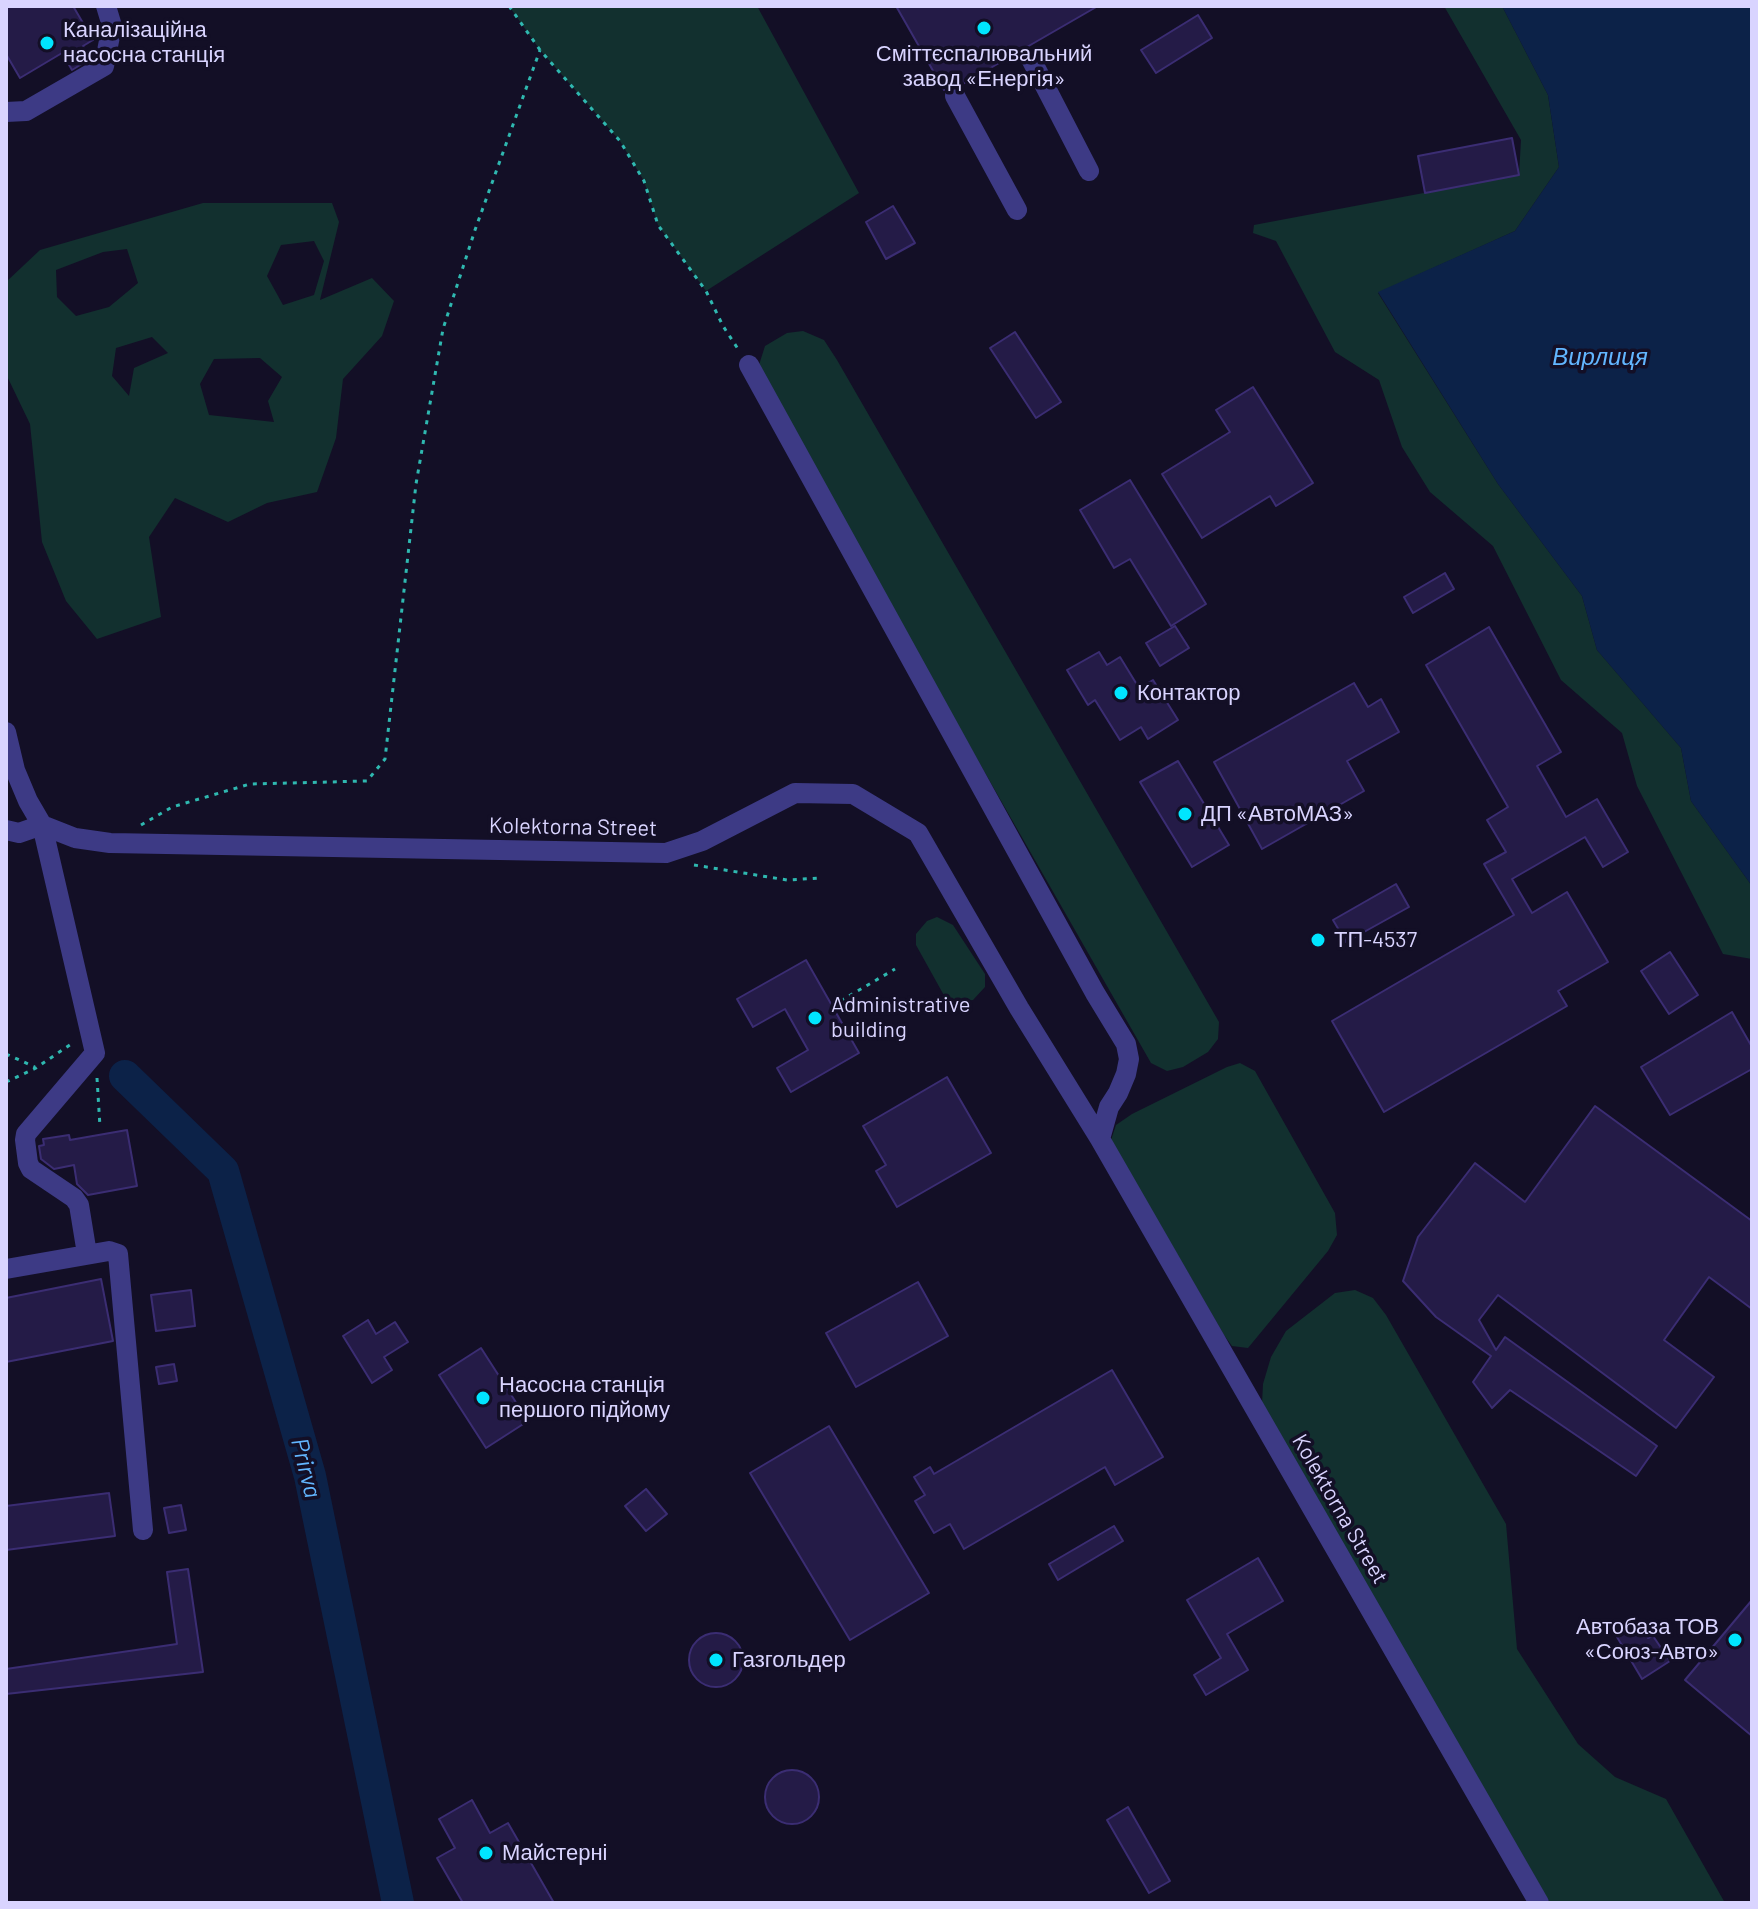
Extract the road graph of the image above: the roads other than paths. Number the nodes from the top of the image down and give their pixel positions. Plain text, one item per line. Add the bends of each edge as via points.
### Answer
1 (106, 6) edge
2 (1031, 59) dead end
3 (955, 96) dead end
4 (6, 112) edge
5 (1089, 171) dead end
6 (1017, 210) dead end
7 (749, 365) road end
8 (6, 732) edge
9 (42, 825) junction
10 (6, 830) edge
11 (1100, 1139) junction
12 (87, 1254) junction
13 (6, 1269) edge
14 (143, 1530) dead end
15 (1539, 1903) edge

1 - 4 street via 112,26 104,66 26,111
2 - 5 street
3 - 6 street
7 - 11 street via 1126,1044 1126,1074
8 - 9 street via 15,770
9 - 10 street via 19,833
9 - 11 street, Kolektorna Street via 75,838 110,843 666,853 702,841 795,793 853,794 918,833
9 - 12 street via 95,1053 25,1140 29,1166 79,1205
11 - 15 street, Kolektorna Street
12 - 13 street
12 - 14 street via 118,1254

